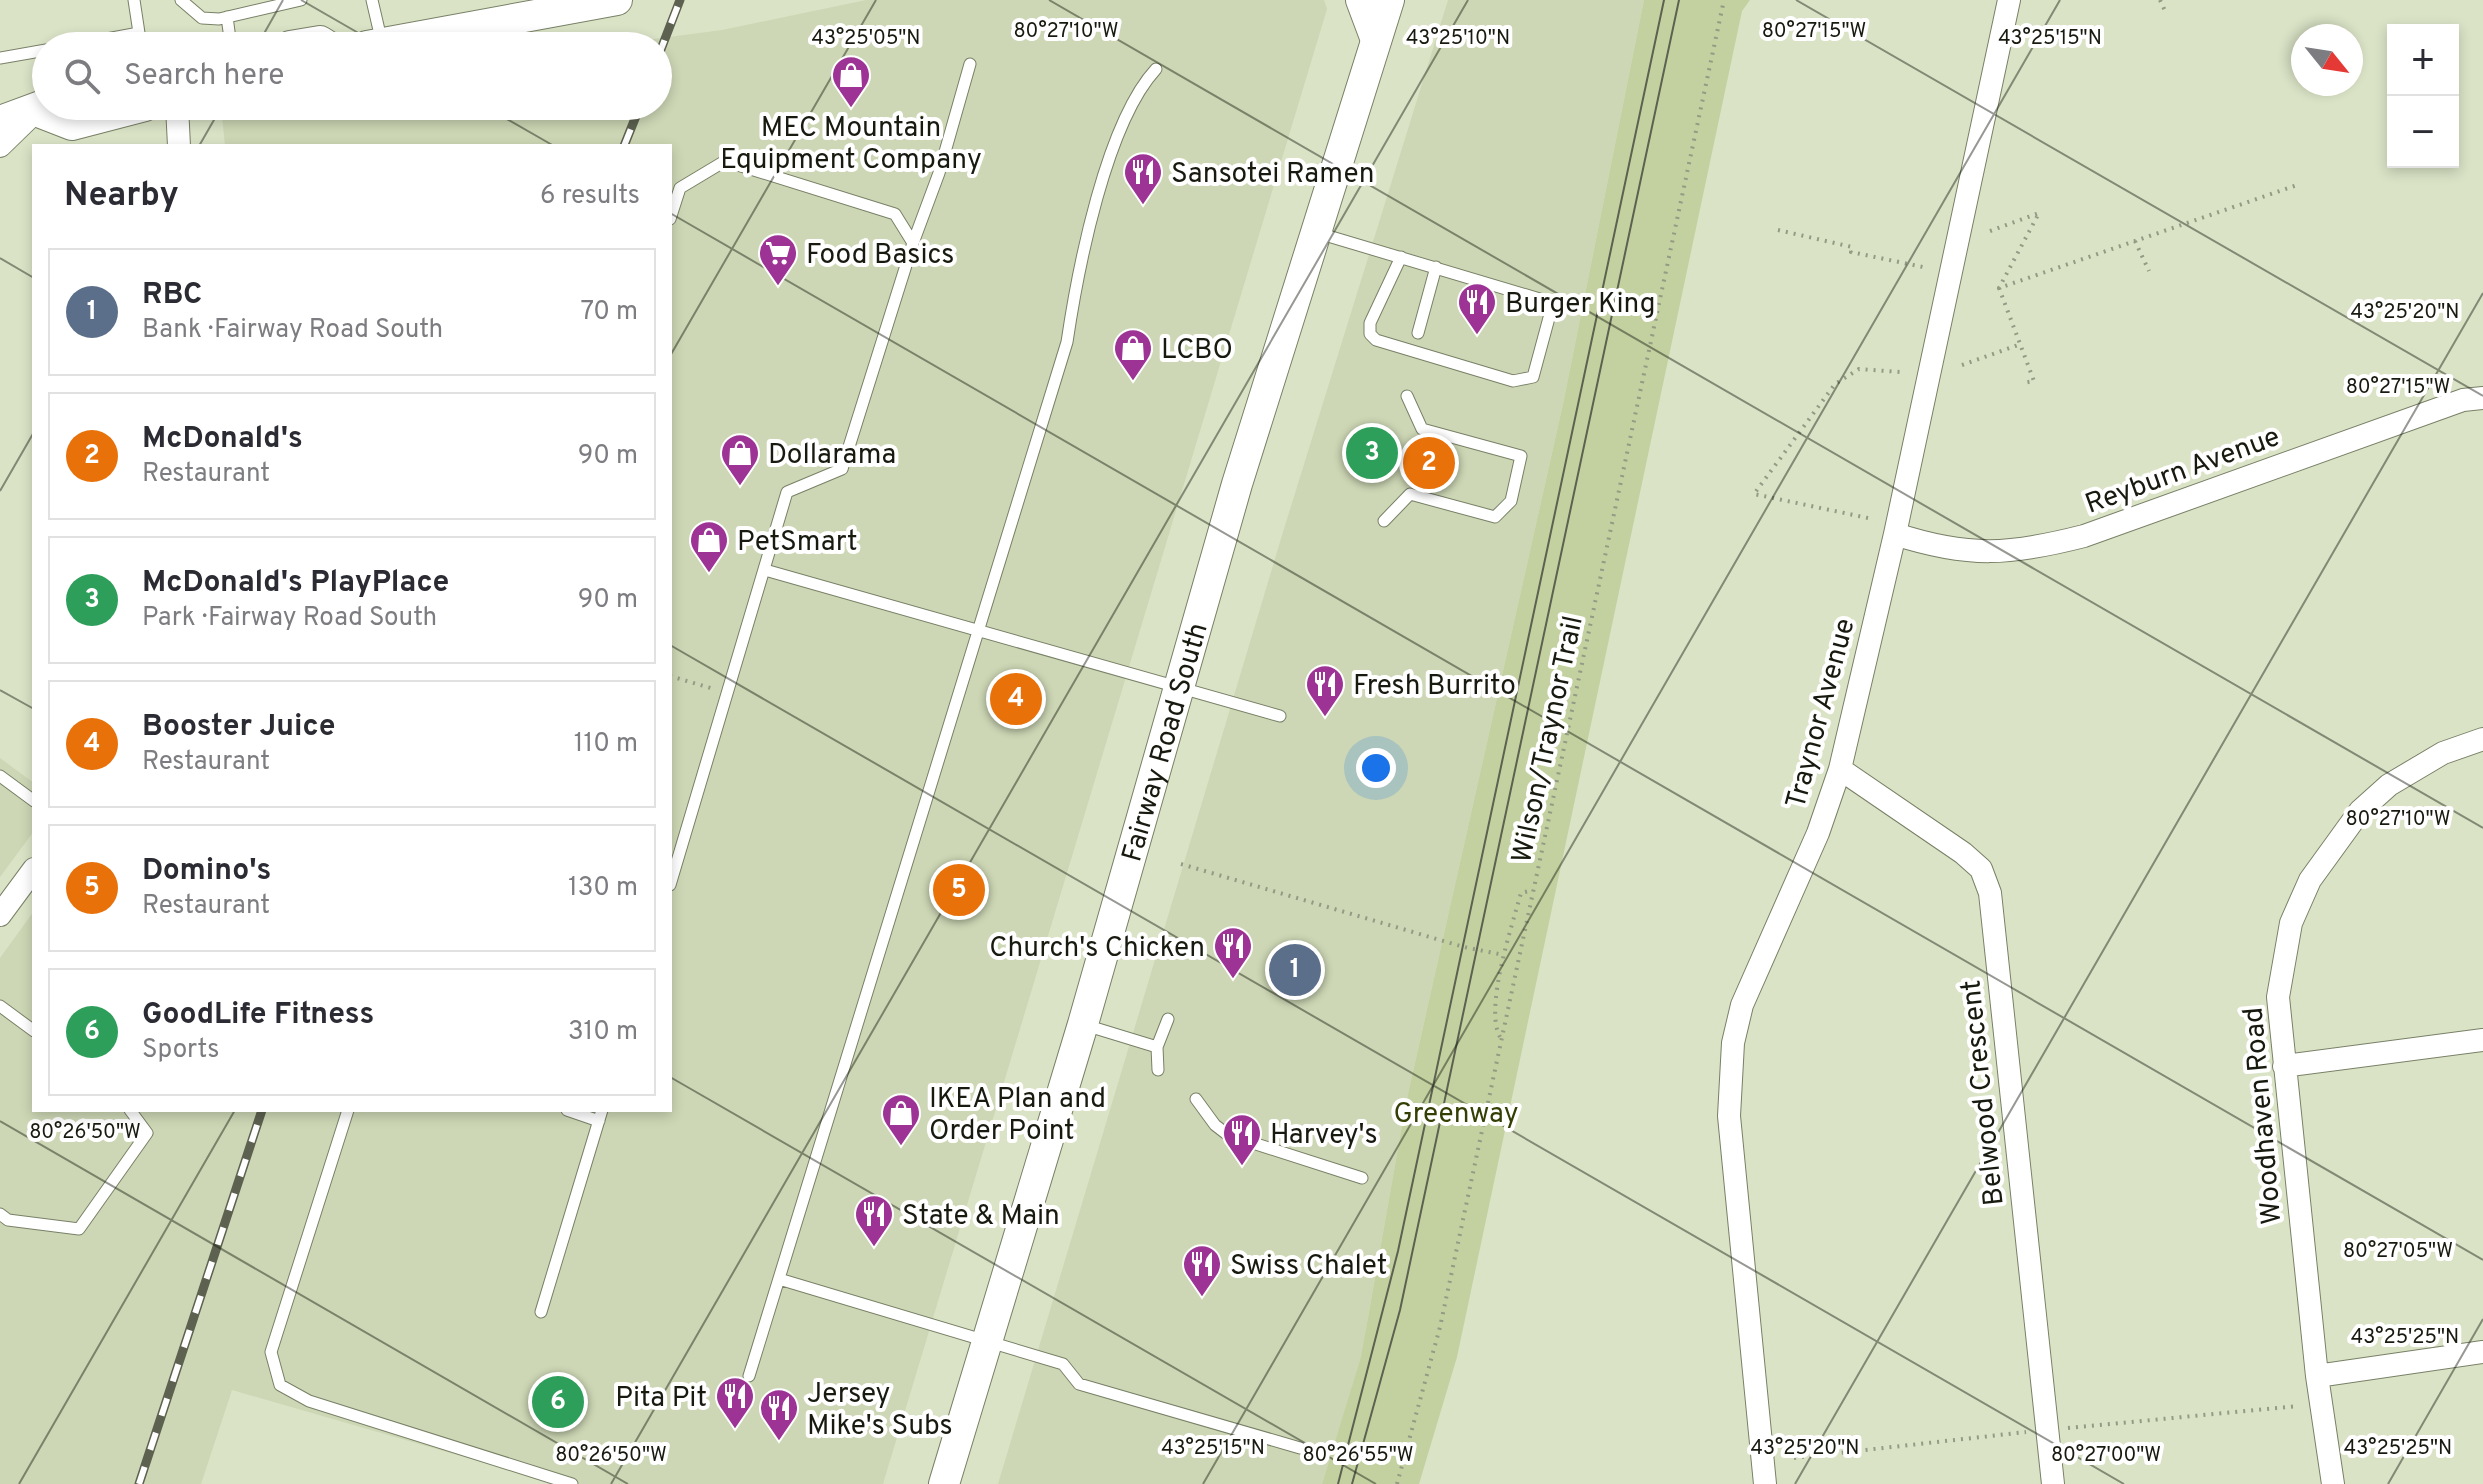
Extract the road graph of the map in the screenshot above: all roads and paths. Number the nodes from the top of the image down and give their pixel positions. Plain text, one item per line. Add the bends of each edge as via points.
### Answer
1 (134, 0) edge
2 (181, 0) edge
3 (301, 0) edge
4 (372, 0) edge
5 (615, 0) edge
6 (1361, 0) edge
7 (1389, 0) edge
8 (1724, 0) edge
9 (2009, 0) edge
10 (2160, 0) edge
11 (2166, 13) dead end
12 (227, 17) junction
13 (139, 32) edge
14 (229, 32) edge
15 (373, 32) edge
16 (444, 32) edge
17 (1376, 40) junction
18 (32, 52) edge
19 (0, 58) edge
20 (970, 64) dead end
21 (1156, 69) dead end
22 (32, 111) edge
23 (32, 116) edge
24 (63, 120) edge
25 (91, 120) edge
26 (178, 120) edge
27 (0, 121) edge
28 (179, 144) edge
29 (0, 146) edge
30 (2300, 184) dead end
31 (672, 213) edge
32 (1778, 230) dead end
33 (1990, 231) dead end
34 (1314, 232) junction
35 (2135, 241) junction
36 (913, 243) junction
37 (1401, 257) junction
38 (1436, 267) junction
39 (1923, 267) dead end
40 (2149, 271) dead end
41 (1999, 288) junction
42 (1418, 333) dead end
43 (2021, 344) junction
44 (1962, 365) dead end
45 (1900, 372) dead end
46 (2023, 383) dead end
47 (1407, 396) dead end
48 (2483, 398) edge
49 (1868, 518) dead end
50 (1384, 521) dead end
51 (1895, 534) junction
52 (765, 570) junction
53 (979, 631) junction
54 (672, 677) edge
55 (1179, 687) junction
56 (728, 693) junction
57 (1280, 716) dead end
58 (2483, 739) edge
59 (1840, 769) junction
60 (0, 776) edge
61 (32, 800) edge
62 (1181, 864) dead end
63 (32, 872) edge
64 (672, 878) edge
65 (1533, 890) junction
66 (0, 915) edge
67 (1504, 955) junction
68 (0, 1006) edge
69 (1168, 1019) dead end
70 (1083, 1024) junction
71 (32, 1030) edge
72 (1501, 1039) junction
73 (2483, 1040) edge
74 (1157, 1047) junction
75 (2284, 1066) junction
76 (1158, 1070) dead end
77 (1196, 1099) dead end
78 (131, 1112) edge
79 (347, 1112) edge
80 (580, 1112) edge
81 (600, 1115) edge
82 (1362, 1178) dead end
83 (0, 1214) edge
84 (779, 1279) junction
85 (541, 1312) dead end
86 (984, 1343) junction
87 (2483, 1352) edge
88 (749, 1376) dead end
89 (2317, 1376) junction
90 (2307, 1405) dead end
91 (2058, 1429) dead end
92 (2034, 1431) dead end
93 (1300, 1448) dead end
94 (1794, 1458) dead end
95 (572, 1484) edge
96 (944, 1484) edge
97 (1397, 1484) edge
98 (1765, 1484) edge
99 (2053, 1484) edge
100 (2333, 1484) edge

1 - 13 lane
2 - 12 lane via 202,18
3 - 12 lane
4 - 15 lane
5 - 16 main road
6 - 17 main road
7 - 17 main road, Fairway Road South
8 - 65 path, Wilson/Traynor Trail
9 - 51 street, Traynor Avenue
10 - 11 path
12 - 14 lane
17 - 34 main road, Fairway Road South
18 - 19 lane
20 - 36 lane
21 - 53 lane via 1137,89 1110,159 1075,289 1067,342
22 - 27 main road
23 - 29 street
24 - 25 main road via 72,125
26 - 28 street
30 - 35 path
31 - 36 lane via 680,188 725,161 895,214
32 - 39 path
33 - 41 path via 2039,213
34 - 37 lane
34 - 55 main road, Fairway Road South
35 - 40 path
35 - 41 path
36 - 52 lane via 842,469 787,492
37 - 38 lane
37 - 38 lane via 1370,323 1376,340 1513,381 1533,377 1553,303
38 - 42 lane
41 - 43 path
43 - 44 path
43 - 46 path via 2034,381
45 - 49 path via 1859,369 1835,384 1754,494
47 - 50 lane via 1422,429 1521,456 1511,501 1495,517 1410,494
48 - 51 street, Reyburn Avenue via 2463,400 2084,536 2040,547 1986,553 1948,550
51 - 59 street, Traynor Avenue
52 - 53 lane
52 - 56 lane
53 - 55 lane
53 - 84 lane
54 - 56 path
55 - 57 lane
55 - 70 main road, Fairway Road South
56 - 64 lane
58 - 75 street, Woodhaven Road via 2443,753 2389,785 2352,821 2310,880 2291,923 2278,997
59 - 98 street, Traynor Avenue via 1818,833 1742,1005 1733,1043 1729,1116
59 - 99 street, Belwood Crescent via 1963,853 1981,869 1990,893
60 - 61 lane
62 - 67 path
63 - 66 street
65 - 67 path via 1521,893
65 - 72 path, Wilson/Traynor Trail
67 - 72 path via 1494,1026
68 - 71 lane
69 - 74 lane
70 - 74 lane
70 - 86 main road, Fairway Road South
72 - 97 path, Wilson/Traynor Trail via 1440,1327
73 - 75 street
74 - 76 lane
75 - 89 street, Woodhaven Road
77 - 82 lane via 1228,1135
78 - 83 lane via 147,1133 79,1229 8,1220
79 - 95 lane via 271,1352 280,1385 309,1401
80 - 81 lane
81 - 85 lane
84 - 86 lane
84 - 88 lane
86 - 93 lane via 1063,1364 1079,1384
86 - 96 main road, Fairway Road South
87 - 89 street
89 - 100 street, Woodhaven Road
90 - 91 path
92 - 94 path

